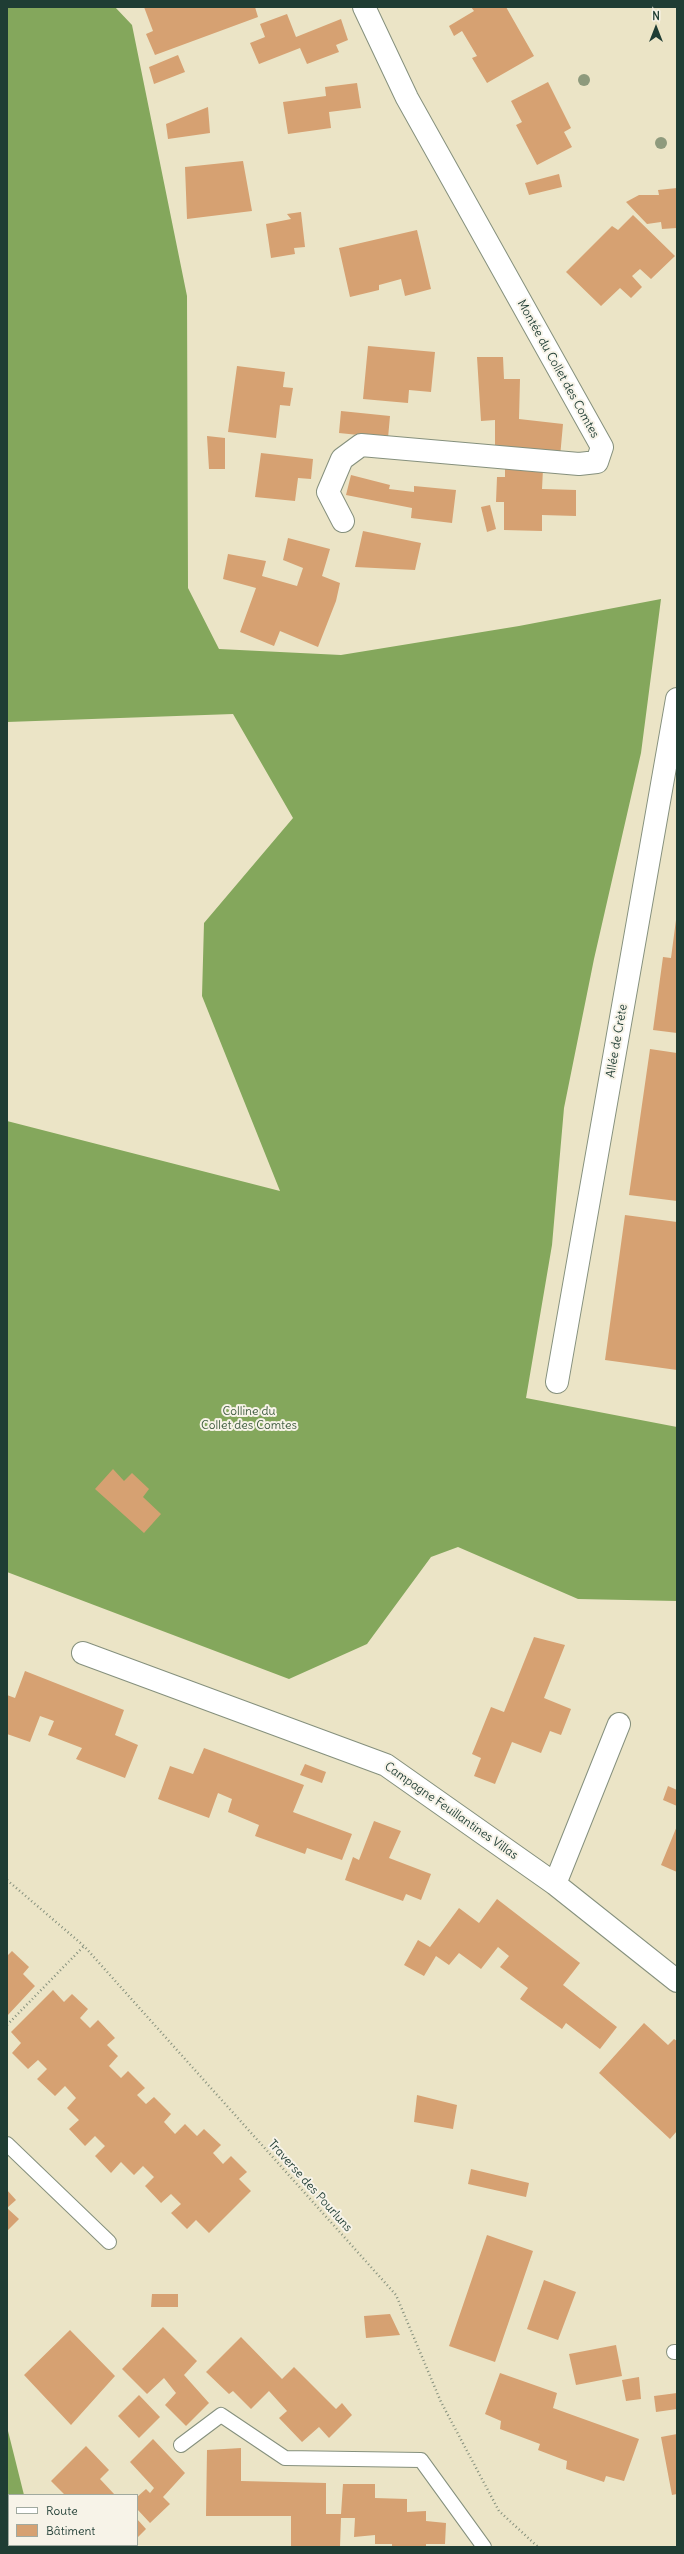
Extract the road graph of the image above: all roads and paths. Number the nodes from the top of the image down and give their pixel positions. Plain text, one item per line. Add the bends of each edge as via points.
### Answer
1 (364, 7) edge
2 (343, 521) dead end
3 (677, 699) edge
4 (557, 1382) dead end
5 (83, 1653) dead end
6 (619, 1724) dead end
7 (7, 1880) edge
8 (555, 1884) junction
9 (84, 1946) junction
10 (677, 1981) edge
11 (7, 2025) edge
12 (7, 2144) edge
13 (109, 2242) dead end
14 (181, 2445) dead end
15 (484, 2547) edge
16 (538, 2547) edge

1 - 2 street, Montée du Collet des Comtes via 407,98 602,447 597,462 579,464 361,445 342,459 328,492
3 - 4 street, Allée de Crète
5 - 8 street, Campagne Feuillantines Villas via 386,1765
6 - 8 street
7 - 9 path, Traverse des Pourluns
8 - 10 street, Campagne Feuillantines Villas
9 - 11 path
9 - 16 path, Traverse des Pourluns via 396,2295 441,2402 499,2511
12 - 13 lane
14 - 15 lane via 221,2415 285,2458 421,2460

